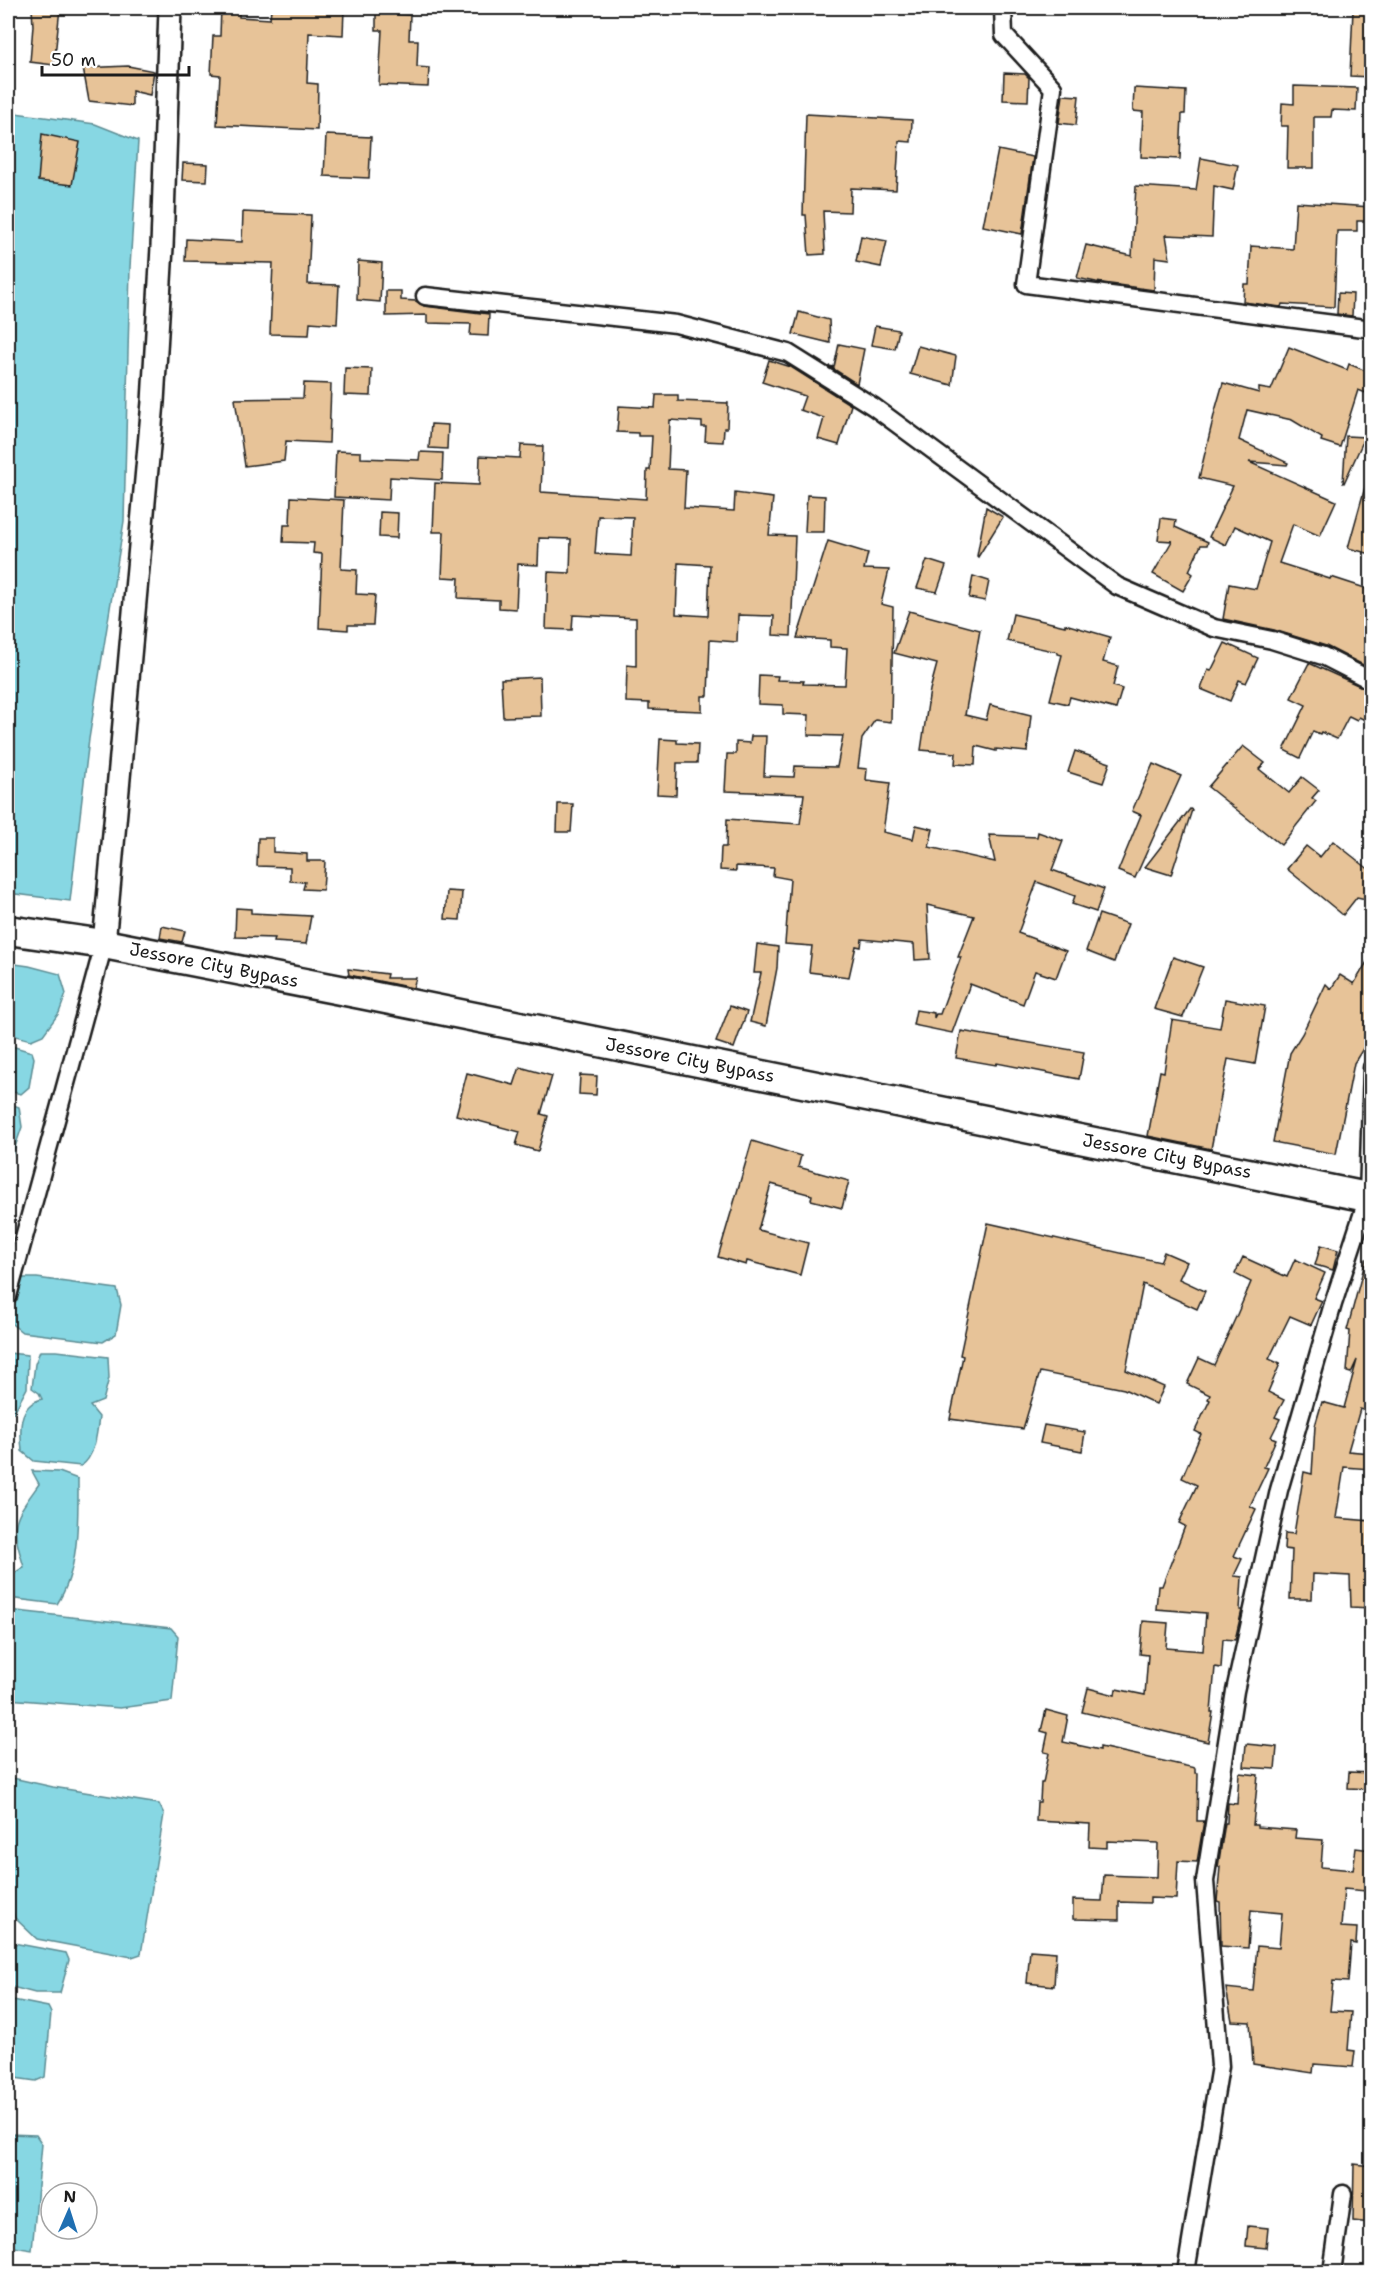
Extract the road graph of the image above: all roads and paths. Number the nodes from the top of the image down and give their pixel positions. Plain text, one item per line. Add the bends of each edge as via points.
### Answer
1 (170, 8) edge
2 (1003, 8) edge
3 (425, 296) dead end
4 (1371, 329) edge
5 (1371, 681) edge
6 (8, 930) edge
7 (104, 944) junction
8 (1371, 1068) edge
9 (1370, 1197) edge
10 (8, 1296) edge
11 (1342, 2194) dead end
12 (1186, 2272) edge
13 (1332, 2272) edge

1 - 7 street via 153,402
2 - 4 street via 1004,35 1053,88 1026,284
3 - 5 street via 676,324 788,353 874,407 1117,586 1214,628 1323,656
6 - 7 highway, Jessore City Bypass
7 - 9 highway, Jessore City Bypass
7 - 10 street
8 - 9 street
9 - 12 street via 1333,1304 1279,1490 1235,1691 1206,1881 1220,2066
11 - 13 street

